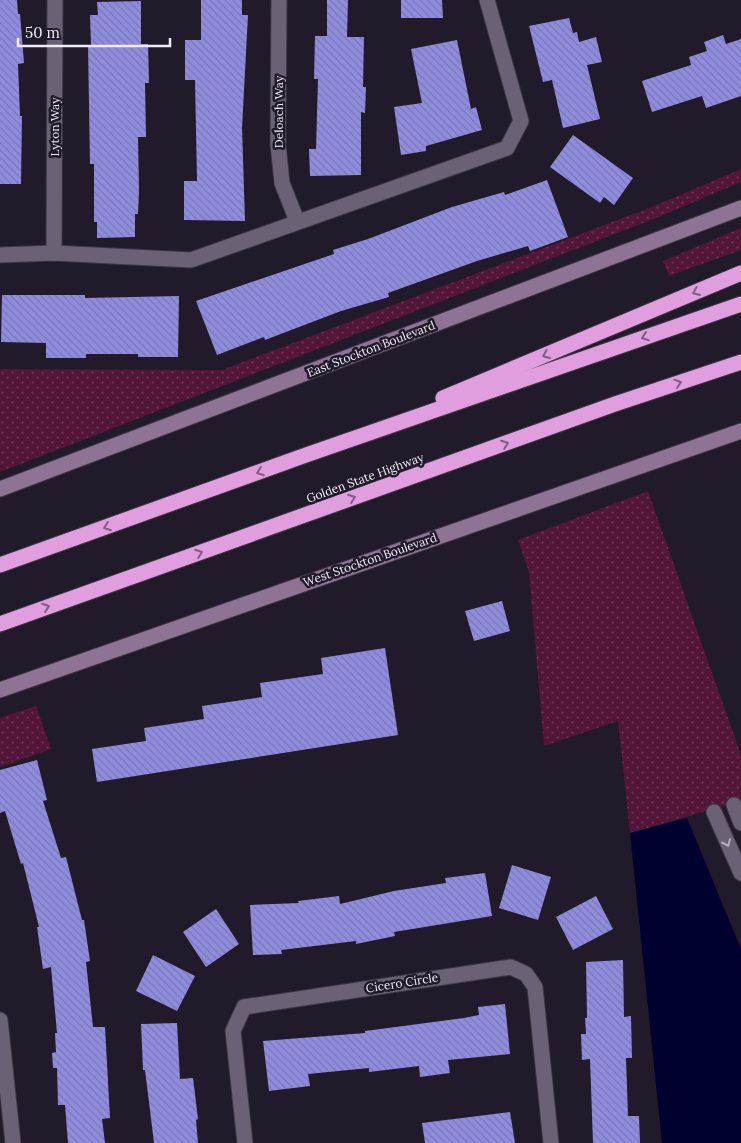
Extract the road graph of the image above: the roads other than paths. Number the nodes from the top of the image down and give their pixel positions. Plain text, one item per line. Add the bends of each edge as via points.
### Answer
1 (55, 0) edge
2 (279, 0) edge
3 (487, 0) edge
4 (741, 208) edge
5 (297, 222) junction
6 (54, 254) junction
7 (0, 255) edge
8 (741, 273) edge
9 (741, 304) edge
10 (741, 362) edge
11 (741, 431) edge
12 (306, 455) junction
13 (0, 489) edge
14 (0, 566) edge
15 (0, 624) edge
16 (0, 690) edge
17 (734, 805) dead end
18 (714, 812) dead end
19 (741, 823) edge
20 (741, 873) edge
21 (0, 1020) edge
22 (13, 1143) edge
23 (245, 1143) edge
24 (551, 1143) edge

1 - 6 street, Lyton Way
2 - 5 street, Deloach Way via 278,144 282,183
3 - 5 street via 521,121 508,148
4 - 13 street, East Stockton Boulevard
5 - 6 street via 191,260
6 - 7 street
8 -> 12 highway
9 -> 12 highway
15 -> 10 highway, Golden State Highway
11 - 16 street, West Stockton Boulevard
12 -> 14 highway
17 - 19 street
18 -> 20 street
21 - 22 street
23 - 24 street, Cicero Circle via 233,1031 244,1007 511,967 526,974 535,987

